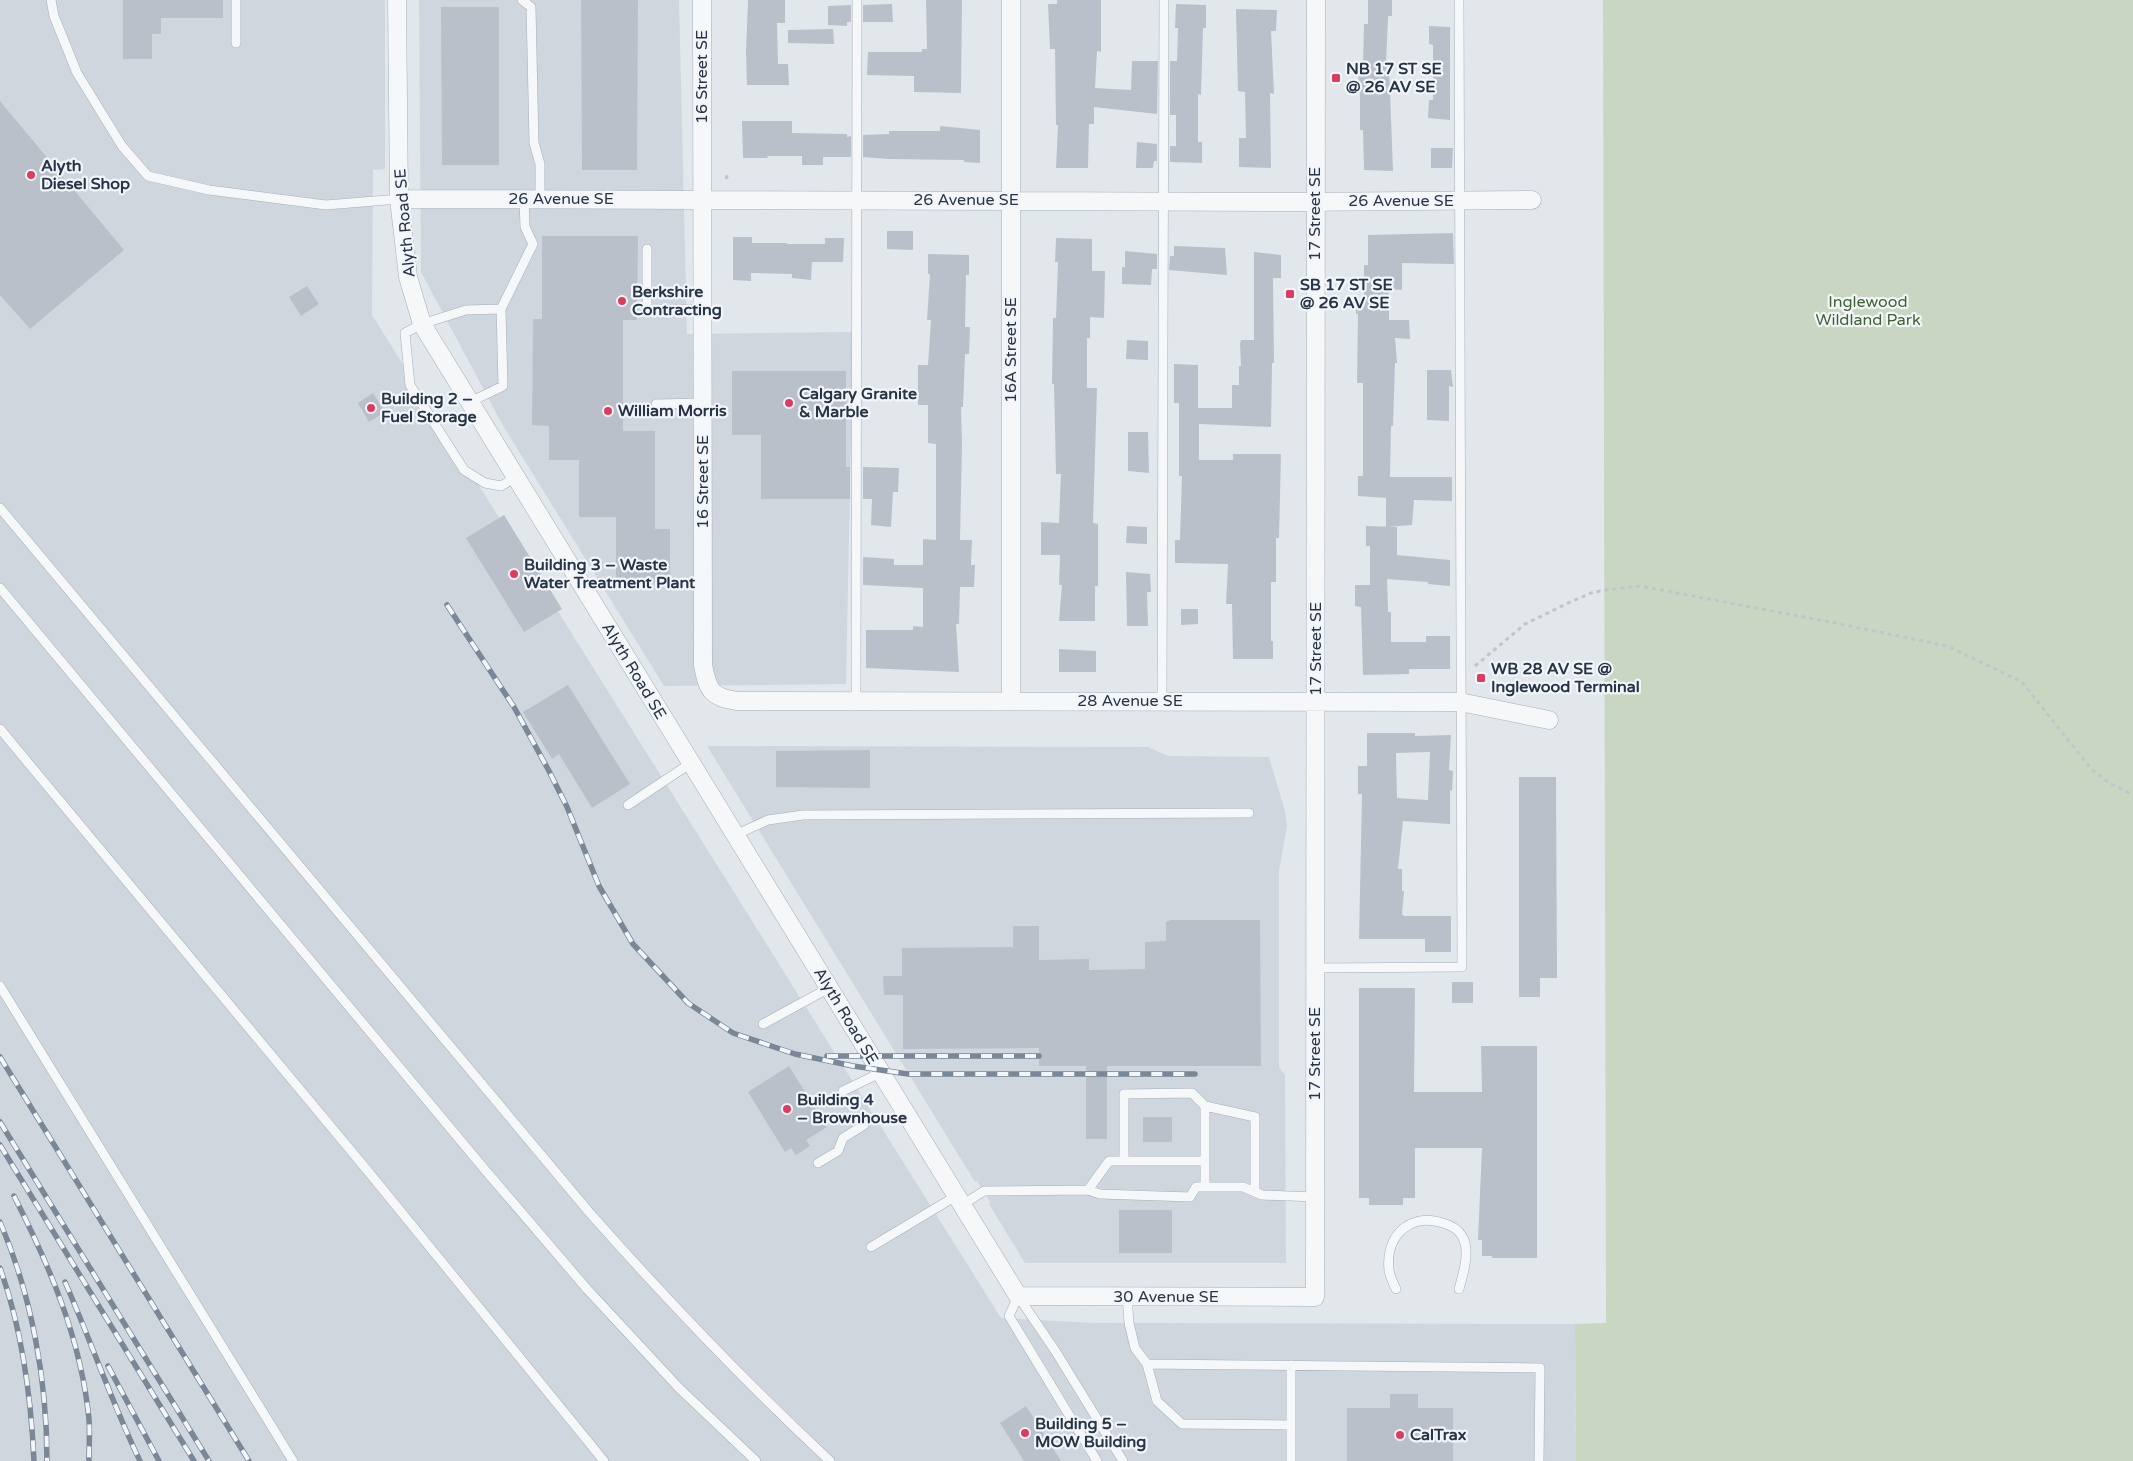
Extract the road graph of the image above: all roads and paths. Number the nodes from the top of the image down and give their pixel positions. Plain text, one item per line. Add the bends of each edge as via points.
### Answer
1 (51, 0) edge
2 (236, 0) edge
3 (397, 0) edge
4 (522, 0) edge
5 (702, 0) edge
6 (857, 0) edge
7 (1011, 0) edge
8 (1164, 0) edge
9 (1316, 0) edge
10 (1459, 0) edge
11 (236, 43) dead end
12 (728, 173) dead end
13 (726, 179) dead end
14 (399, 199) junction
15 (532, 199) junction
16 (857, 199) junction
17 (702, 200) junction
18 (1012, 200) junction
19 (1532, 200) dead end
20 (1164, 201) junction
21 (1460, 201) junction
22 (1315, 202) junction
23 (648, 249) dead end
24 (501, 309) junction
25 (702, 309) junction
26 (422, 324) junction
27 (470, 402) junction
28 (703, 403) junction
29 (656, 404) dead end
30 (516, 477) junction
31 (0, 508) edge
32 (0, 588) edge
33 (1460, 679) junction
34 (712, 692) joint
35 (856, 701) junction
36 (1011, 701) junction
37 (1162, 701) junction
38 (1316, 702) junction
39 (1460, 702) junction
40 (1549, 720) dead end
41 (0, 729) edge
42 (691, 764) junction
43 (2133, 795) edge
44 (628, 805) dead end
45 (1249, 813) dead end
46 (735, 835) junction
47 (1316, 968) junction
48 (0, 986) edge
49 (829, 988) junction
50 (763, 1024) dead end
51 (880, 1073) junction
52 (843, 1091) dead end
53 (1205, 1106) junction
54 (864, 1125) dead end
55 (1124, 1161) junction
56 (1205, 1161) junction
57 (818, 1163) dead end
58 (1205, 1187) junction
59 (1088, 1190) junction
60 (1255, 1192) junction
61 (1315, 1197) junction
62 (959, 1201) junction
63 (871, 1248) dead end
64 (1396, 1289) dead end
65 (1459, 1289) dead end
66 (1018, 1296) junction
67 (1127, 1296) junction
68 (1315, 1297) joint
69 (1147, 1364) junction
70 (1291, 1365) junction
71 (1291, 1424) junction
72 (293, 1461) edge
73 (604, 1461) edge
74 (756, 1461) edge
75 (830, 1461) edge
76 (1097, 1461) edge
77 (1123, 1461) edge
78 (1291, 1461) edge
79 (1539, 1461) edge

1 - 14 lane via 54,16 77,73 122,146 148,176 209,190 318,204
2 - 11 lane
3 - 14 street, Alyth Road SE
4 - 15 lane via 531,8 534,143 540,164
5 - 17 street, 16 Street SE
6 - 16 lane
7 - 18 street, 16A Street SE
8 - 20 lane
9 - 22 street, 17 Street SE
10 - 21 lane
12 - 13 path
14 - 15 street, 26 Avenue SE
14 - 26 street, Alyth Road SE via 408,278
15 - 17 street, 26 Avenue SE
15 - 24 lane via 525,227 533,244
16 - 17 street, 26 Avenue SE
16 - 18 street, 26 Avenue SE
16 - 35 lane
17 - 25 street, 16 Street SE
18 - 20 street, 26 Avenue SE
18 - 36 street, 16A Street SE
19 - 21 street, 26 Avenue SE
20 - 22 street, 26 Avenue SE
20 - 37 lane
21 - 22 street, 26 Avenue SE
21 - 33 lane
22 - 38 street, 17 Street SE
23 - 25 lane via 648,310
24 - 26 lane via 466,310
24 - 27 lane via 502,386
25 - 28 street, 16 Street SE
26 - 27 street, Alyth Road SE
26 - 30 lane via 404,333 410,385 464,470 485,483 501,486
27 - 30 street, Alyth Road SE
28 - 29 lane
28 - 34 street, 16 Street SE via 703,665
30 - 42 street, Alyth Road SE
31 - 75 lane via 589,1212 674,1308
32 - 74 lane via 587,1289 679,1388
33 - 39 lane
33 - 43 path via 1525,624 1591,593 1640,586 1947,646 2022,682 2092,770
34 - 35 street, 28 Avenue SE via 737,701
35 - 36 street, 28 Avenue SE
36 - 37 street, 28 Avenue SE
37 - 38 street, 28 Avenue SE
38 - 39 street, 28 Avenue SE
38 - 47 street, 17 Street SE
39 - 40 street, 28 Avenue SE
39 - 47 lane via 1462,967
41 - 73 lane
42 - 44 lane
42 - 46 street, Alyth Road SE
45 - 46 lane via 803,815 768,820
46 - 49 street, Alyth Road SE
47 - 61 street, 17 Street SE
48 - 72 lane
49 - 50 lane
49 - 51 street, Alyth Road SE
51 - 52 lane
51 - 62 street, Alyth Road SE
53 - 55 lane via 1192,1093 1124,1094
53 - 56 lane
53 - 60 lane via 1255,1117
54 - 57 lane via 844,1138 838,1151
55 - 56 lane
55 - 59 lane via 1110,1161
56 - 58 lane
58 - 59 lane via 1196,1187 1190,1197 1100,1194
58 - 60 lane via 1243,1187
59 - 62 lane via 984,1192
60 - 61 lane
61 - 68 street, 17 Street SE
62 - 63 lane
62 - 66 street, Alyth Road SE
64 - 65 lane via 1389,1271 1396,1234 1408,1224 1433,1220 1452,1226 1462,1236 1466,1253
66 - 67 street, 30 Avenue SE
66 - 76 lane via 1009,1316
66 - 77 lane
67 - 68 street, 30 Avenue SE
67 - 69 lane via 1135,1348
69 - 70 lane
69 - 71 lane via 1157,1401 1182,1424
70 - 71 lane
70 - 79 lane via 1540,1368
71 - 78 lane

